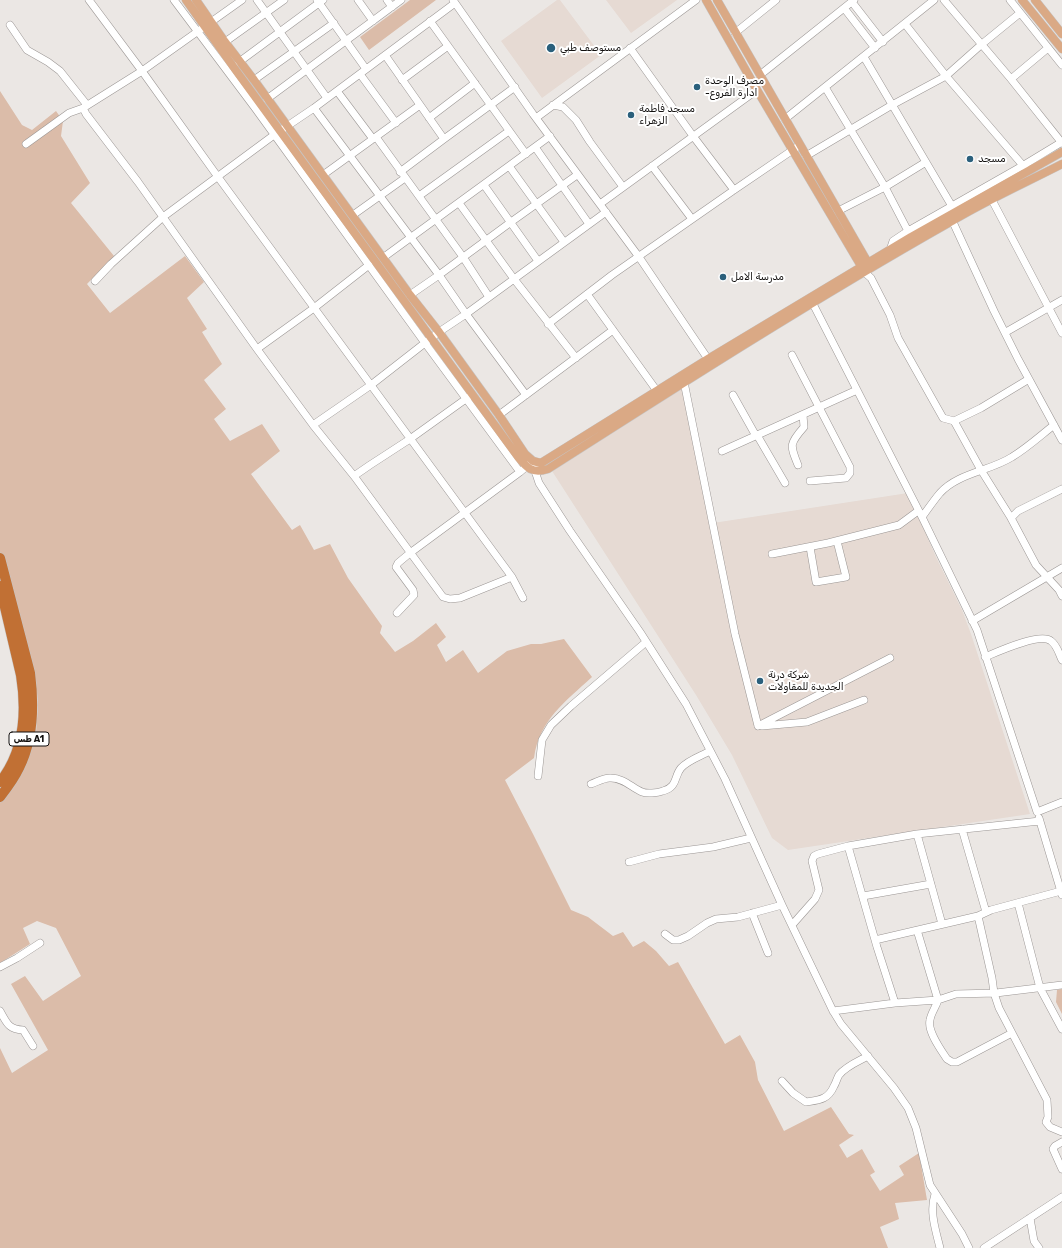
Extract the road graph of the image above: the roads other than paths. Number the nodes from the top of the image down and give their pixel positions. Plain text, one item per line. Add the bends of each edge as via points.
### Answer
1 (89, 0) edge
2 (174, 0) edge
3 (186, 0) edge
4 (196, 0) edge
5 (242, 0) edge
6 (257, 0) edge
7 (284, 0) edge
8 (358, 0) edge
9 (386, 0) edge
10 (401, 0) edge
11 (696, 0) edge
12 (706, 0) edge
13 (717, 0) edge
14 (776, 0) edge
15 (934, 0) edge
16 (944, 0) edge
17 (1010, 0) edge
18 (1022, 0) edge
19 (1035, 0) edge
20 (320, 1) edge
21 (853, 1) edge
22 (454, 2) edge
23 (392, 7) junction
24 (844, 8) junction
25 (266, 13) junction
26 (1020, 13) junction
27 (373, 21) junction
28 (430, 22) junction
29 (334, 23) junction
30 (10, 24) dead end
31 (905, 24) junction
32 (208, 25) junction
33 (198, 32) junction
34 (280, 32) junction
35 (735, 33) junction
36 (1062, 34) edge
37 (347, 41) junction
38 (225, 42) junction
39 (883, 42) junction
40 (982, 44) junction
41 (448, 46) junction
42 (630, 48) junction
43 (875, 48) junction
44 (1048, 48) junction
45 (1062, 49) edge
46 (294, 51) junction
47 (385, 55) junction
48 (864, 57) junction
49 (239, 62) junction
50 (1062, 65) edge
51 (366, 69) junction
52 (308, 70) junction
53 (142, 71) junction
54 (360, 74) junction
55 (760, 75) junction
56 (946, 76) junction
57 (1011, 79) junction
58 (254, 80) junction
59 (402, 80) junction
60 (475, 83) junction
61 (515, 87) junction
62 (825, 87) junction
63 (757, 90) junction
64 (337, 91) junction
65 (327, 98) junction
66 (267, 99) junction
67 (491, 104) junction
68 (420, 105) junction
69 (553, 105) junction
70 (892, 105) junction
71 (85, 107) junction
72 (314, 108) junction
73 (428, 118) junction
74 (536, 118) junction
75 (785, 119) junction
76 (396, 122) junction
77 (851, 129) junction
78 (280, 130) junction
79 (509, 131) junction
80 (550, 136) junction
81 (693, 136) junction
82 (374, 138) junction
83 (444, 138) junction
84 (1062, 142) edge
85 (26, 144) dead end
86 (800, 145) junction
87 (535, 147) junction
88 (792, 150) junction
89 (1062, 152) edge
90 (526, 154) junction
91 (350, 156) junction
92 (806, 156) junction
93 (926, 162) junction
94 (1062, 164) edge
95 (509, 166) junction
96 (652, 166) junction
97 (1025, 168) junction
98 (323, 175) junction
99 (402, 175) junction
100 (577, 175) junction
101 (218, 177) junction
102 (484, 185) junction
103 (561, 186) junction
104 (624, 187) junction
105 (885, 187) junction
106 (734, 190) junction
107 (380, 196) junction
108 (418, 196) junction
109 (992, 200) junction
110 (459, 203) junction
111 (536, 203) junction
112 (600, 204) junction
113 (953, 209) junction
114 (838, 211) junction
115 (606, 212) junction
116 (353, 215) junction
117 (163, 217) junction
118 (436, 219) junction
119 (692, 219) junction
120 (952, 220) junction
121 (511, 222) junction
122 (589, 224) junction
123 (909, 234) junction
124 (411, 238) junction
125 (486, 240) junction
126 (564, 242) junction
127 (384, 257) junction
128 (463, 257) junction
129 (639, 257) junction
130 (538, 261) junction
131 (369, 265) junction
132 (866, 268) junction
133 (439, 276) junction
134 (514, 279) junction
135 (95, 281) dead end
136 (410, 294) junction
137 (587, 294) junction
138 (490, 297) junction
139 (1062, 300) edge
140 (811, 301) junction
141 (314, 308) junction
142 (1048, 308) junction
143 (466, 314) junction
144 (548, 324) junction
145 (613, 330) junction
146 (440, 332) junction
147 (1006, 332) junction
148 (1062, 333) edge
149 (432, 338) junction
150 (425, 343) junction
151 (257, 349) junction
152 (792, 355) dead end
153 (576, 358) junction
154 (711, 361) junction
155 (683, 379) junction
156 (1029, 379) junction
157 (370, 384) junction
158 (857, 390) junction
159 (657, 391) junction
160 (526, 395) junction
161 (733, 395) dead end
162 (470, 396) junction
163 (819, 407) junction
164 (804, 414) junction
165 (499, 415) junction
166 (954, 421) junction
167 (313, 425) junction
168 (1054, 425) junction
169 (756, 436) junction
170 (1061, 436) edge
171 (410, 439) junction
172 (722, 451) dead end
173 (798, 465) dead end
174 (529, 466) junction
175 (981, 470) junction
176 (535, 471) junction
177 (354, 476) junction
178 (810, 482) dead end
179 (785, 483) dead end
180 (1062, 489) edge
181 (465, 513) junction
182 (920, 514) junction
183 (1011, 518) junction
184 (837, 541) junction
185 (810, 546) junction
186 (410, 553) junction
187 (772, 554) dead end
188 (0, 558) edge
189 (1062, 568) edge
190 (512, 577) junction
191 (1046, 577) junction
192 (0, 586) edge
193 (1062, 596) edge
194 (523, 598) dead end
195 (397, 613) dead end
196 (972, 622) junction
197 (646, 642) junction
198 (985, 657) junction
199 (890, 658) dead end
200 (1062, 660) edge
201 (864, 700) dead end
202 (758, 726) junction
203 (710, 751) junction
204 (538, 776) dead end
205 (0, 782) edge
206 (591, 784) dead end
207 (0, 797) edge
208 (1062, 802) edge
209 (1037, 812) junction
210 (1040, 821) junction
211 (962, 829) junction
212 (917, 834) junction
213 (751, 838) junction
214 (848, 846) junction
215 (629, 862) dead end
216 (932, 884) junction
217 (1062, 893) edge
218 (863, 896) junction
219 (1018, 903) junction
220 (782, 905) junction
221 (986, 912) junction
222 (752, 913) junction
223 (978, 916) junction
224 (942, 924) junction
225 (792, 925) junction
226 (917, 930) junction
227 (665, 934) dead end
228 (875, 940) junction
229 (40, 943) dead end
230 (768, 953) dead end
231 (0, 967) edge
232 (1062, 985) edge
233 (1040, 988) junction
234 (994, 993) junction
235 (938, 1000) junction
236 (895, 1003) junction
237 (0, 1011) edge
238 (833, 1011) junction
239 (1062, 1029) edge
240 (1012, 1033) junction
241 (33, 1046) dead end
242 (868, 1056) junction
243 (782, 1081) dead end
244 (1062, 1132) edge
245 (1062, 1142) edge
246 (1062, 1169) edge
247 (935, 1194) junction
248 (1062, 1197) edge
249 (1030, 1218) junction
250 (940, 1248) edge
251 (969, 1248) edge
252 (984, 1248) edge
253 (1039, 1248) edge

1 - 53 street
2 - 33 street
3 - 32 main road
4 - 32 main road
5 - 32 street
6 - 25 street
7 - 25 street
8 - 27 street
9 - 23 street
10 - 23 street
11 - 42 street
12 - 63 main road
13 - 35 main road
14 - 35 street
15 - 31 street
16 - 40 street
17 - 26 street
18 - 45 main road
19 - 36 main road
20 - 29 street
20 - 34 street
21 - 24 street
21 - 39 street
22 - 28 street
22 - 61 street
23 - 27 street
24 - 43 street
24 - 55 street
25 - 34 street
25 - 38 street
26 - 40 street
26 - 44 street
27 - 37 street
28 - 41 street
28 - 47 street
29 - 37 street
29 - 46 street
30 - 71 street via 27,50 60,71
31 - 39 street
31 - 56 street
32 - 33 street
32 - 38 main road
32 - 78 main road
33 - 53 street
33 - 78 street
34 - 46 street
34 - 49 street
35 - 55 main road
37 - 51 street
37 - 52 street
38 - 49 main road
39 - 43 street
40 - 56 street
40 - 57 street
41 - 59 street
41 - 60 street
42 - 69 street
42 - 81 street
43 - 48 street
44 - 50 street
44 - 57 street
46 - 52 street
46 - 58 street
47 - 51 street
47 - 59 street
48 - 62 street
48 - 70 street
49 - 58 main road
51 - 54 street
52 - 65 street
52 - 66 street
53 - 71 street
53 - 101 street
54 - 64 street
54 - 76 street
55 - 75 main road
56 - 70 street
56 - 97 street
57 - 84 street
58 - 66 main road
59 - 68 street
60 - 67 street
60 - 73 street
61 - 67 street
61 - 74 street
62 - 75 street
62 - 77 street
63 - 81 street
63 - 88 main road
64 - 65 street
64 - 82 street
65 - 72 street
66 - 78 main road
67 - 79 street
67 - 83 street
68 - 73 street
68 - 76 street
69 - 74 street
69 - 104 street via 563,107 576,120
70 - 77 street
70 - 93 street
71 - 85 street via 69,113
71 - 117 street via 86,114
72 - 78 street
72 - 91 street
73 - 83 street
74 - 80 street
75 - 86 main road
76 - 82 street
77 - 92 street
77 - 105 street
78 - 98 main road
78 - 101 street
78 - 131 street
78 - 149 main road
79 - 90 street
79 - 108 street
80 - 87 street
80 - 100 street
81 - 96 street
81 - 106 street
82 - 91 street
82 - 99 street
83 - 99 street
84 - 97 street
86 - 88 street
86 - 92 main road
87 - 90 street
87 - 103 street
88 - 106 street
88 - 132 main road
89 - 97 main road
90 - 95 street
91 - 98 street
91 - 107 street
92 - 114 main road
93 - 105 street
93 - 113 street
94 - 109 main road
95 - 102 street
95 - 111 street
96 - 104 street
96 - 119 street
97 - 113 main road
98 - 116 main road
99 - 107 street
99 - 108 street
100 - 103 street
100 - 112 street
101 - 117 street
101 - 141 street
102 - 110 street
102 - 121 street
103 - 111 street
103 - 122 street
104 - 112 street
105 - 114 street
105 - 123 street
106 - 119 street
107 - 116 street
107 - 124 street
108 - 118 street
109 - 120 main road
109 - 142 street
110 - 118 street
110 - 125 street
111 - 121 street
111 - 126 street
112 - 115 street
113 - 123 main road
114 - 132 main road
115 - 122 street
115 - 129 street
116 - 127 main road
117 - 135 street
117 - 151 street
118 - 124 street
118 - 128 street
119 - 129 street
120 - 132 main road
120 - 147 street
121 - 125 street
121 - 130 street
122 - 126 street
123 - 132 main road
124 - 127 street
124 - 133 street
125 - 128 street
125 - 134 street
126 - 130 street
127 - 136 main road
128 - 133 street
128 - 138 street
129 - 137 street
129 - 154 street
130 - 134 street
131 - 141 street
131 - 150 street
132 - 140 main road
132 - 166 street via 890,315 898,338 943,418
133 - 136 street
133 - 143 street
134 - 138 street
134 - 144 street
136 - 146 main road
137 - 144 street
137 - 145 street
138 - 143 street
139 - 142 street
140 - 154 main road
140 - 158 street
141 - 151 street
141 - 157 street
142 - 147 street
142 - 148 street
143 - 146 street
143 - 160 street
144 - 153 street
145 - 153 street
145 - 159 street
146 - 149 street
146 - 165 main road
147 - 156 street
149 - 150 street
149 - 162 main road
150 - 157 street
150 - 162 street
151 - 167 street
152 - 163 street
153 - 160 street
154 - 155 main road
155 - 159 main road
155 - 176 main road via 548,468
155 - 202 street via 735,634
156 - 166 street via 982,408
156 - 168 street
157 - 167 street
157 - 171 street
158 - 163 street
158 - 182 street
159 - 174 main road via 541,463
160 - 165 street
161 - 169 street
162 - 171 street
162 - 174 main road via 518,457
163 - 164 street
163 - 178 street via 850,468 850,473 846,478
164 - 169 street
164 - 173 street via 804,427 792,445
165 - 174 main road via 525,454
166 - 175 street
167 - 177 street
168 - 170 street
168 - 175 street via 1012,457
169 - 172 street
169 - 179 street
171 - 177 street
171 - 181 street
174 - 176 main road
174 - 181 street
175 - 182 street via 945,489
175 - 183 street
176 - 197 street via 539,483 570,531
177 - 186 street
180 - 183 street via 1018,511
181 - 186 street
181 - 190 street
182 - 184 street via 899,525
182 - 196 street
183 - 191 street via 1036,565
184 - 185 street
184 - 185 street via 846,577 816,582
185 - 187 street
186 - 190 street via 444,597 450,599 460,598
186 - 195 street via 396,567 414,595
188 - 207 highway, طس A1 via 32,686 27,747 20,767
189 - 191 street
190 - 194 street
191 - 193 street
191 - 196 street
192 - 205 highway, طس A1 via 21,675 24,710 20,743
196 - 198 street
197 - 203 street via 686,704
197 - 204 street via 551,725 542,740
198 - 200 street via 1021,643 1044,638 1052,641
198 - 209 street
199 - 202 street
201 - 202 street via 807,722
203 - 206 street via 685,764 675,782 663,791 642,793 633,786 612,778
203 - 213 street
208 - 209 street
209 - 210 street
210 - 211 street
210 - 217 street
211 - 212 street
211 - 221 street
212 - 214 street
212 - 216 street
213 - 215 street via 713,847 659,854
213 - 220 street
214 - 218 street
214 - 225 street via 814,856 812,861 818,895
216 - 218 street
216 - 224 street
217 - 219 street
218 - 228 street
219 - 221 street
219 - 233 street
220 - 222 street
220 - 225 street
221 - 223 street
222 - 227 street via 716,919 679,940 673,940
222 - 230 street
223 - 224 street
223 - 234 street
224 - 226 street
225 - 238 street
226 - 228 street
226 - 235 street
228 - 236 street
229 - 231 street
232 - 233 street
233 - 234 street
233 - 239 street
234 - 235 street via 956,994
234 - 240 street
235 - 236 street
235 - 240 street via 929,1027 947,1059 952,1062 957,1062
236 - 238 street
237 - 241 street via 8,1026 23,1030
238 - 242 street
240 - 244 street via 1048,1100 1046,1122
242 - 243 street via 839,1075 827,1097 819,1100 806,1102
242 - 247 street via 908,1108 916,1128 930,1185
245 - 246 street via 1053,1149
247 - 250 street via 932,1212
247 - 251 street
248 - 249 street
249 - 252 street
249 - 253 street via 1034,1241

